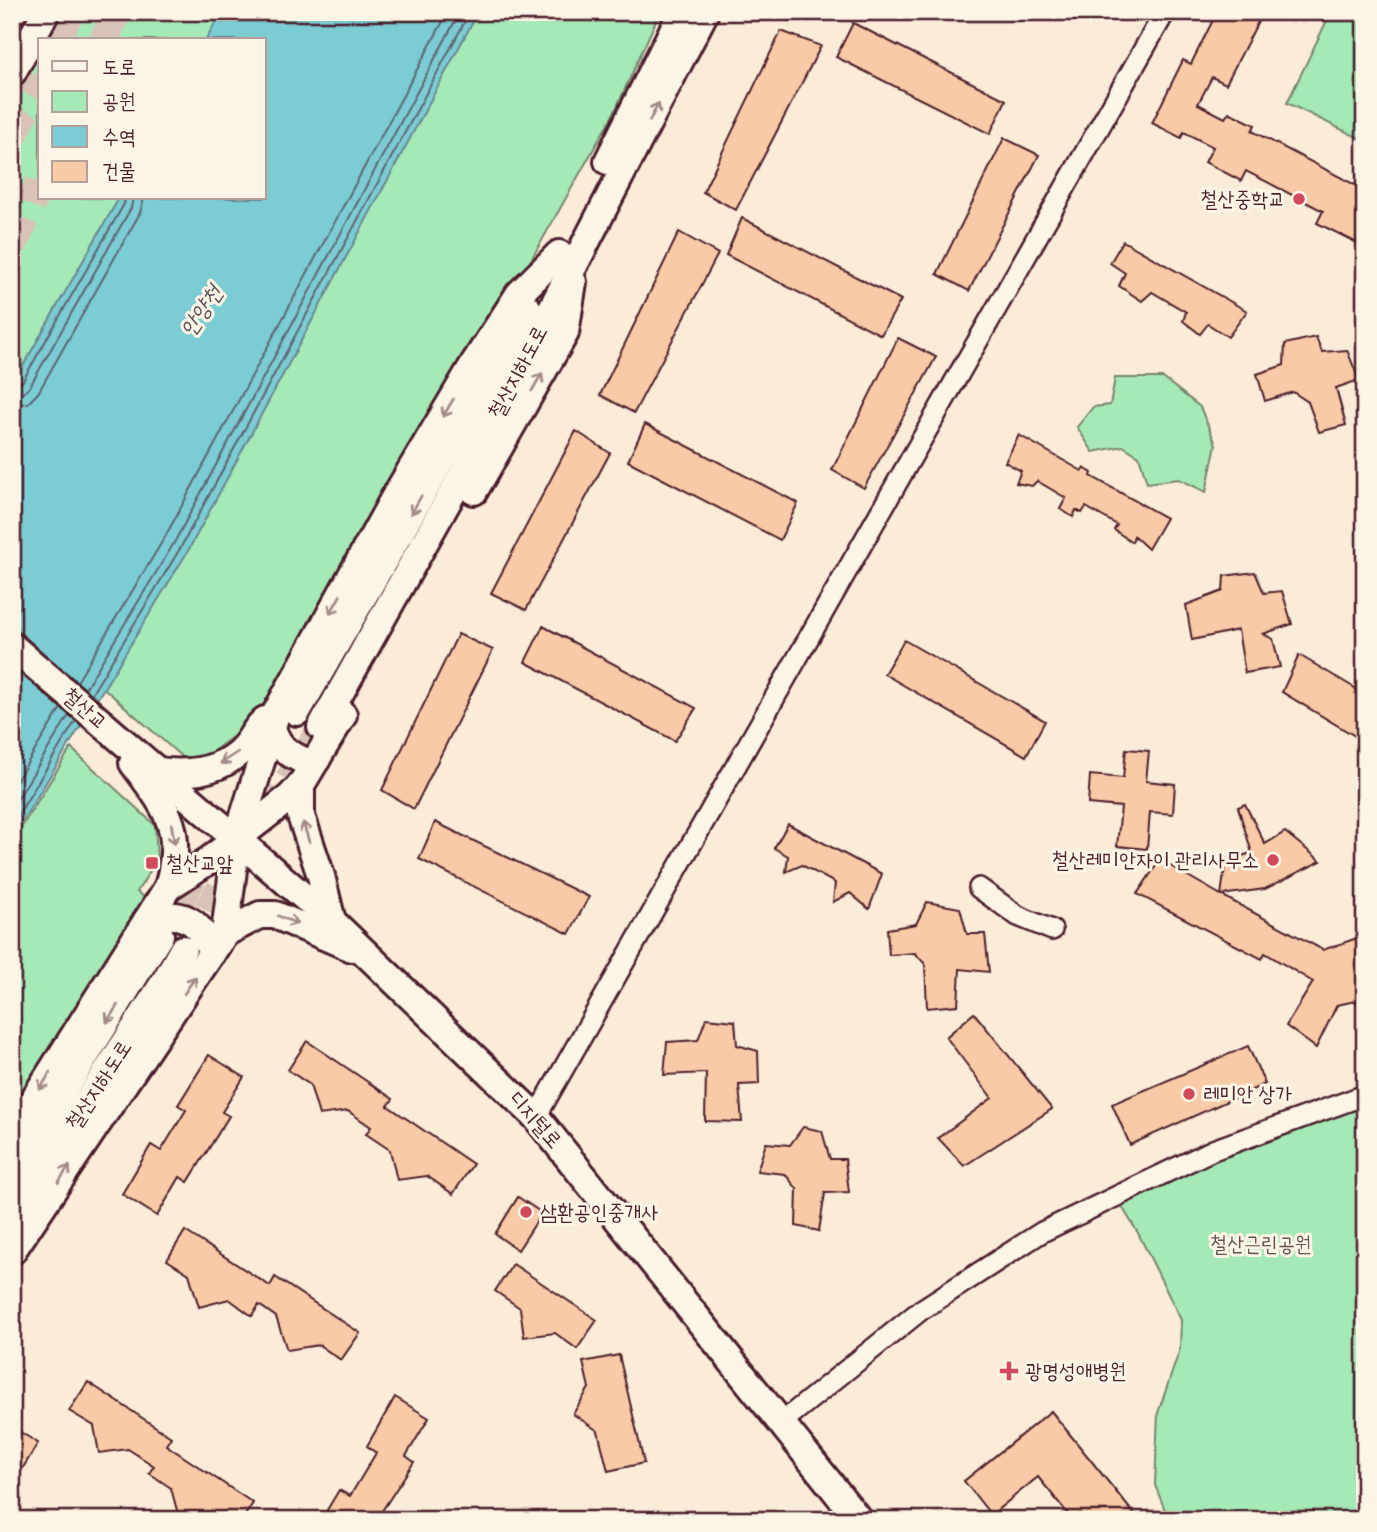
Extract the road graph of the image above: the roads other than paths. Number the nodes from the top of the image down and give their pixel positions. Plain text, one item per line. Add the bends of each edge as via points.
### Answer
1 (27, 12) edge
2 (46, 12) edge
3 (682, 12) edge
4 (705, 12) edge
5 (1165, 12) edge
6 (12, 38) edge
7 (12, 73) edge
8 (568, 257) junction
9 (12, 646) edge
10 (282, 716) junction
11 (321, 727) tunnel mouth
12 (317, 759) junction
13 (154, 779) junction
14 (301, 785) junction
15 (237, 838) junction
16 (167, 887) junction
17 (979, 888) dead end
18 (332, 921) junction
19 (154, 928) junction
20 (1052, 930) dead end
21 (218, 943) junction
22 (183, 949) tunnel mouth
23 (368, 954) junction
24 (1365, 1095) edge
25 (536, 1117) junction
26 (12, 1134) edge
27 (12, 1175) edge
28 (12, 1219) edge
29 (12, 1251) edge
30 (782, 1422) junction
31 (859, 1520) edge

1 - 6 main road
2 - 7 main road
3 - 8 main road, 철산지하도로 via 597,183
8 -> 4 main road, 철산지하도로
5 - 25 street
8 -> 10 main road via 519,293 475,362 393,500
8 - 11 main road, 철산지하도로 via 504,401
12 -> 8 main road via 565,333
9 - 13 main road, 철산교 via 107,727
10 - 12 main road via 275,739 282,748 307,762
10 -> 13 main road via 261,722 244,747 215,767
10 - 15 main road
12 - 14 main road
13 - 15 main road, 디지털로
13 -> 16 main road via 174,833
14 - 15 main road
18 -> 14 main road via 301,816
15 - 16 main road
15 - 18 main road, 디지털로
15 - 21 main road
16 - 19 main road
17 - 20 street via 1018,916
18 - 23 main road, 디지털로
19 - 21 main road via 164,915 177,915
19 -> 26 main road
19 -> 27 main road, 철산지하도로
21 -> 23 main road via 260,915 275,915
29 -> 21 main road
22 - 28 main road, 철산지하도로
23 - 25 main road, 디지털로
24 - 30 street via 1213,1150 1042,1232 921,1310
25 - 30 main road, 디지털로
30 - 31 main road, 디지털로

